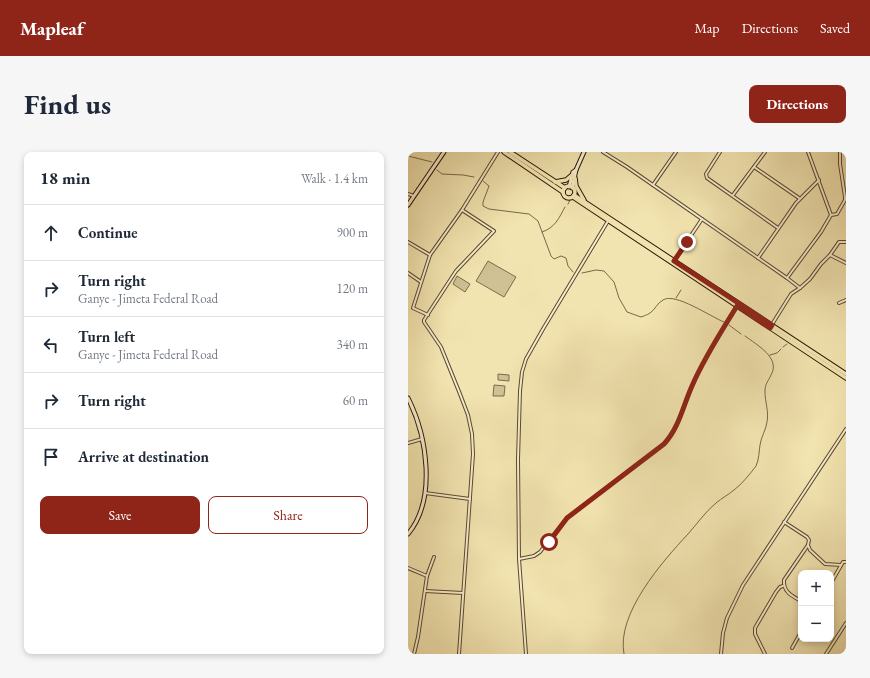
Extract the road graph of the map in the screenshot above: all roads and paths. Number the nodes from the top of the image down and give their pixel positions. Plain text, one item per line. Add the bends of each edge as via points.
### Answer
1 (444, 152) edge
2 (498, 152) edge
3 (504, 152) edge
4 (510, 152) edge
5 (584, 152) edge
6 (603, 152) edge
7 (676, 152) edge
8 (720, 152) edge
9 (765, 152) edge
10 (808, 152) edge
11 (840, 152) edge
12 (754, 167) junction
13 (573, 177) junction
14 (818, 180) junction
15 (555, 182) junction
16 (653, 185) junction
17 (567, 188) junction
18 (408, 194) edge
19 (733, 195) junction
20 (414, 196) junction
21 (573, 196) junction
22 (799, 198) junction
23 (584, 201) junction
24 (408, 205) edge
25 (462, 210) junction
26 (831, 215) junction
27 (609, 219) junction
28 (702, 219) junction
29 (778, 228) junction
30 (846, 238) edge
31 (845, 241) edge
32 (408, 242) edge
33 (830, 255) junction
34 (430, 256) junction
35 (758, 258) junction
36 (674, 261) junction
37 (846, 262) edge
38 (408, 273) edge
39 (786, 278) junction
40 (421, 282) junction
41 (800, 288) junction
42 (846, 300) edge
43 (839, 303) dead end
44 (737, 306) junction
45 (428, 315) junction
46 (771, 326) junction
47 (846, 374) edge
48 (846, 378) edge
49 (408, 398) edge
50 (846, 429) edge
51 (422, 439) junction
52 (408, 443) edge
53 (425, 493) junction
54 (470, 500) junction
55 (784, 522) junction
56 (408, 534) edge
57 (808, 544) junction
58 (434, 557) dead end
59 (519, 559) junction
60 (846, 562) edge
61 (841, 565) junction
62 (408, 568) edge
63 (427, 576) junction
64 (834, 578) edge
65 (783, 586) junction
66 (425, 591) junction
67 (463, 593) junction
68 (798, 599) edge
69 (846, 623) edge
70 (798, 637) edge
71 (792, 648) dead end
72 (414, 654) edge
73 (459, 654) edge
74 (526, 654) edge
75 (721, 654) edge
76 (765, 654) edge
77 (826, 654) edge

1 - 20 main road
2 - 25 street
3 - 17 main road
4 - 15 main road
5 - 13 main road via 573,172
6 - 16 street
7 - 16 street
8 - 19 street via 706,176
9 - 12 street
10 - 14 street
11 - 26 street via 845,200 837,214
12 - 19 street
12 - 22 street
13 - 15 main road
13 - 17 main road
13 - 23 main road
14 - 22 street
14 - 26 street
15 - 17 main road
16 - 28 street
17 - 21 main road via 574,190
17 - 21 main road via 566,198
18 - 20 street
19 - 29 street
20 - 24 main road
21 - 23 main road
21 - 27 main road
22 - 29 street
23 - 27 main road
25 - 34 street
25 - 45 street via 494,231 456,271
26 - 39 street
27 - 36 main road
27 - 44 main road
27 - 59 street via 539,336 522,372 518,459
28 - 35 street
28 - 36 street
29 - 35 street
30 - 31 street
31 - 33 street via 839,242
32 - 34 street
33 - 37 street
33 - 41 street
34 - 40 street
35 - 39 street
36 - 46 main road
38 - 40 street
39 - 41 street
40 - 45 street via 413,308
41 - 46 street via 791,294
42 - 43 street
44 - 46 main road
44 - 59 street via 697,376 670,438 567,518 540,552
45 - 54 street via 424,322 435,337 450,367 468,415 473,454
46 - 47 main road
46 - 48 main road
49 - 51 main road
50 - 55 street
51 - 52 street
51 - 53 main road via 426,466
53 - 54 street
53 - 56 main road via 420,515
54 - 67 street
55 - 57 street via 807,537
55 - 75 street via 733,604 722,632
57 - 61 street via 810,550 825,564
57 - 65 street via 784,580
58 - 63 street
59 - 74 street
60 - 61 street
61 - 64 street
62 - 63 street
63 - 66 street
65 - 68 street
65 - 76 street via 776,592 755,628 755,634
66 - 67 street
66 - 72 street
67 - 73 street
69 - 77 street
70 - 71 street

